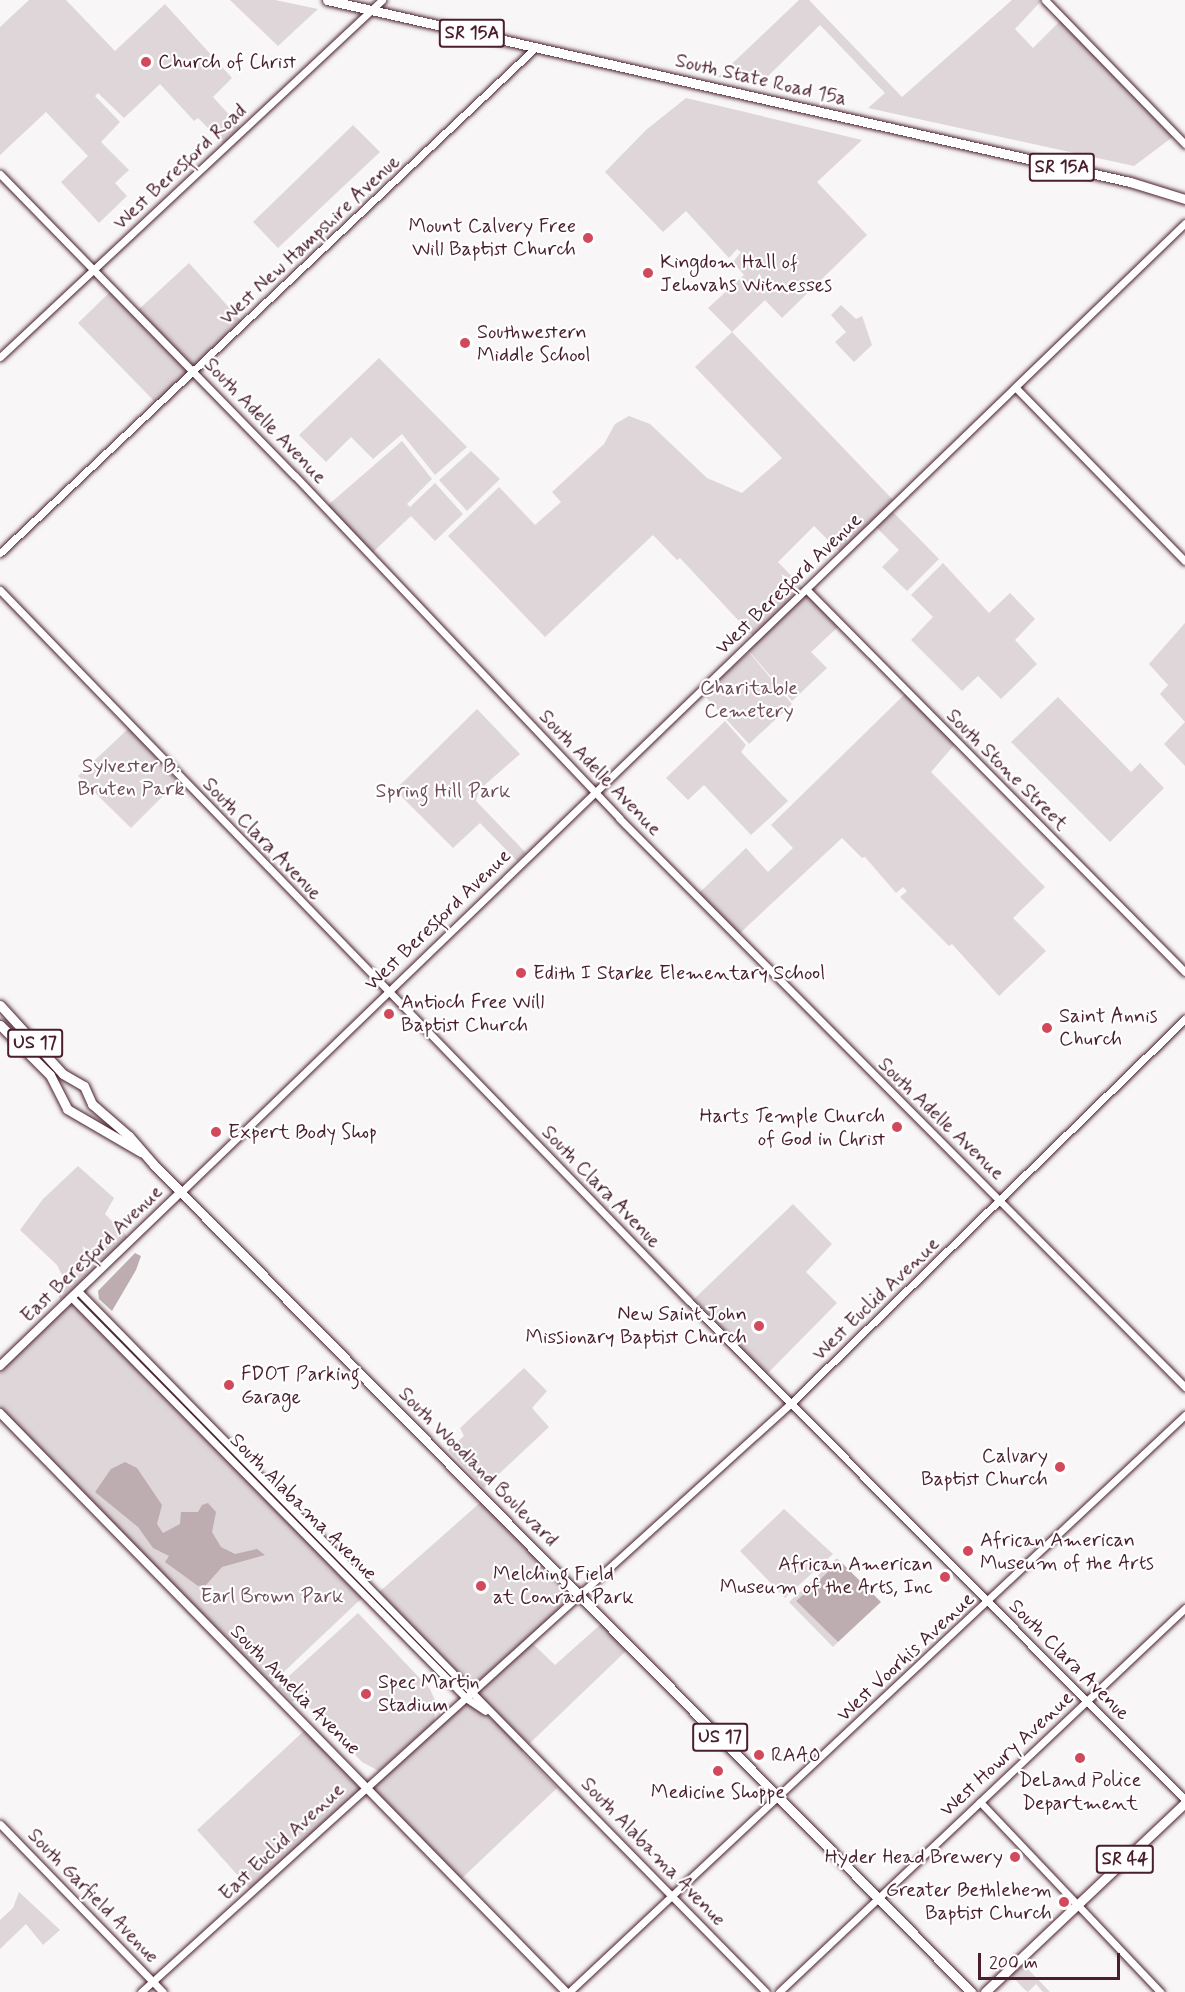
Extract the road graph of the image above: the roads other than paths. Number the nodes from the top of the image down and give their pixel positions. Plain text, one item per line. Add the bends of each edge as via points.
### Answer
1 (327, 0) edge
2 (382, 0) edge
3 (1045, 0) edge
4 (371, 10) junction
5 (536, 47) junction
6 (1185, 144) edge
7 (0, 174) edge
8 (1185, 199) edge
9 (1185, 223) edge
10 (93, 270) junction
11 (0, 357) edge
12 (195, 372) junction
13 (1017, 389) junction
14 (0, 553) edge
15 (1185, 561) edge
16 (0, 590) edge
17 (807, 590) junction
18 (594, 791) junction
19 (1185, 972) edge
20 (387, 992) junction
21 (0, 1005) edge
22 (1185, 1019) edge
23 (0, 1025) edge
24 (72, 1080) junction
25 (57, 1090) junction
26 (92, 1104) junction
27 (75, 1113) junction
28 (141, 1152) junction
29 (182, 1192) junction
30 (1002, 1201) junction
31 (75, 1294) junction
32 (0, 1366) edge
33 (1185, 1387) edge
34 (790, 1404) junction
35 (0, 1413) edge
36 (1185, 1414) edge
37 (580, 1596) junction
38 (988, 1603) junction
39 (1185, 1608) edge
40 (469, 1695) junction
41 (1087, 1701) junction
42 (367, 1786) junction
43 (779, 1798) junction
44 (980, 1802) junction
45 (1185, 1802) edge
46 (0, 1824) edge
47 (673, 1896) junction
48 (878, 1898) junction
49 (1079, 1902) junction
50 (154, 1982) junction
51 (141, 1992) edge
52 (163, 1992) edge
53 (568, 1992) edge
54 (766, 1992) edge
55 (779, 1992) edge
56 (971, 1992) edge
57 (985, 1992) edge
58 (1160, 1992) edge

1 - 4 main road, South State Road 15a / SR 15A
2 - 4 street, West Beresford Road
3 - 6 street
4 - 5 main road, South State Road 15a / SR 15A
4 - 10 street, West Beresford Road
5 - 8 main road, South State Road 15a / SR 15A via 1130,182
5 - 12 street, West New Hampshire Avenue
7 - 10 street, South Adelle Avenue
9 - 13 street, West Beresford Avenue
10 - 11 street, West Beresford Road
10 - 12 street, South Adelle Avenue
12 - 14 street, West New Hampshire Avenue
12 - 18 street, South Adelle Avenue
13 - 15 street
13 - 17 street, West Beresford Avenue
16 - 20 street, South Clara Avenue
17 - 18 street, West Beresford Avenue
17 - 19 street, South Stone Street
18 - 20 street, West Beresford Avenue
18 - 30 street, South Adelle Avenue via 888,1091
20 - 29 street, West Beresford Avenue
20 - 34 street, South Clara Avenue
21 - 24 main road, US 17
22 - 30 street, West Euclid Avenue via 1004,1192
23 - 25 main road, US 17 via 50,1075
24 - 25 main road
24 - 26 main road, US 17 via 84,1086
25 - 27 main road, US 17 via 67,1109
26 - 27 main road
26 - 28 main road, US 17 via 129,1136
27 - 28 main road, US 17
28 - 29 main road, US 17
29 - 31 main road, East Beresford Avenue
29 - 37 main road, South Woodland Boulevard / US 17
30 - 33 street, South Adelle Avenue
30 - 34 street, West Euclid Avenue
31 - 32 main road, East Beresford Avenue
31 - 40 street, South Alabama Avenue
34 - 37 street, West Euclid Avenue
34 - 38 street, South Clara Avenue
35 - 42 main road, South Amelia Avenue
36 - 38 street, West Voorhis Avenue
37 - 40 street, East Euclid Avenue
37 - 43 main road, South Woodland Boulevard / US 17
38 - 41 street, South Clara Avenue
38 - 43 street, West Voorhis Avenue
39 - 41 street, West Howry Avenue
40 - 42 street, East Euclid Avenue
40 - 47 street, South Alabama Avenue via 516,1734
41 - 44 street, West Howry Avenue
41 - 45 street, South Clara Avenue
42 - 50 street, East Euclid Avenue
42 - 53 main road, South Amelia Avenue
43 - 47 street, West Voorhis Avenue
43 - 48 main road, South Woodland Boulevard / US 17
44 - 48 street, West Howry Avenue
44 - 49 street
45 - 49 main road, SR 44
46 - 50 street, South Garfield Avenue
47 - 53 street, West Voorhis Avenue
47 - 54 street, South Alabama Avenue
48 - 55 street, West Howry Avenue
48 - 56 main road, US 17
49 - 57 main road, SR 44
49 - 58 street via 1084,1913
50 - 51 street, East Euclid Avenue
50 - 52 street, South Garfield Avenue

